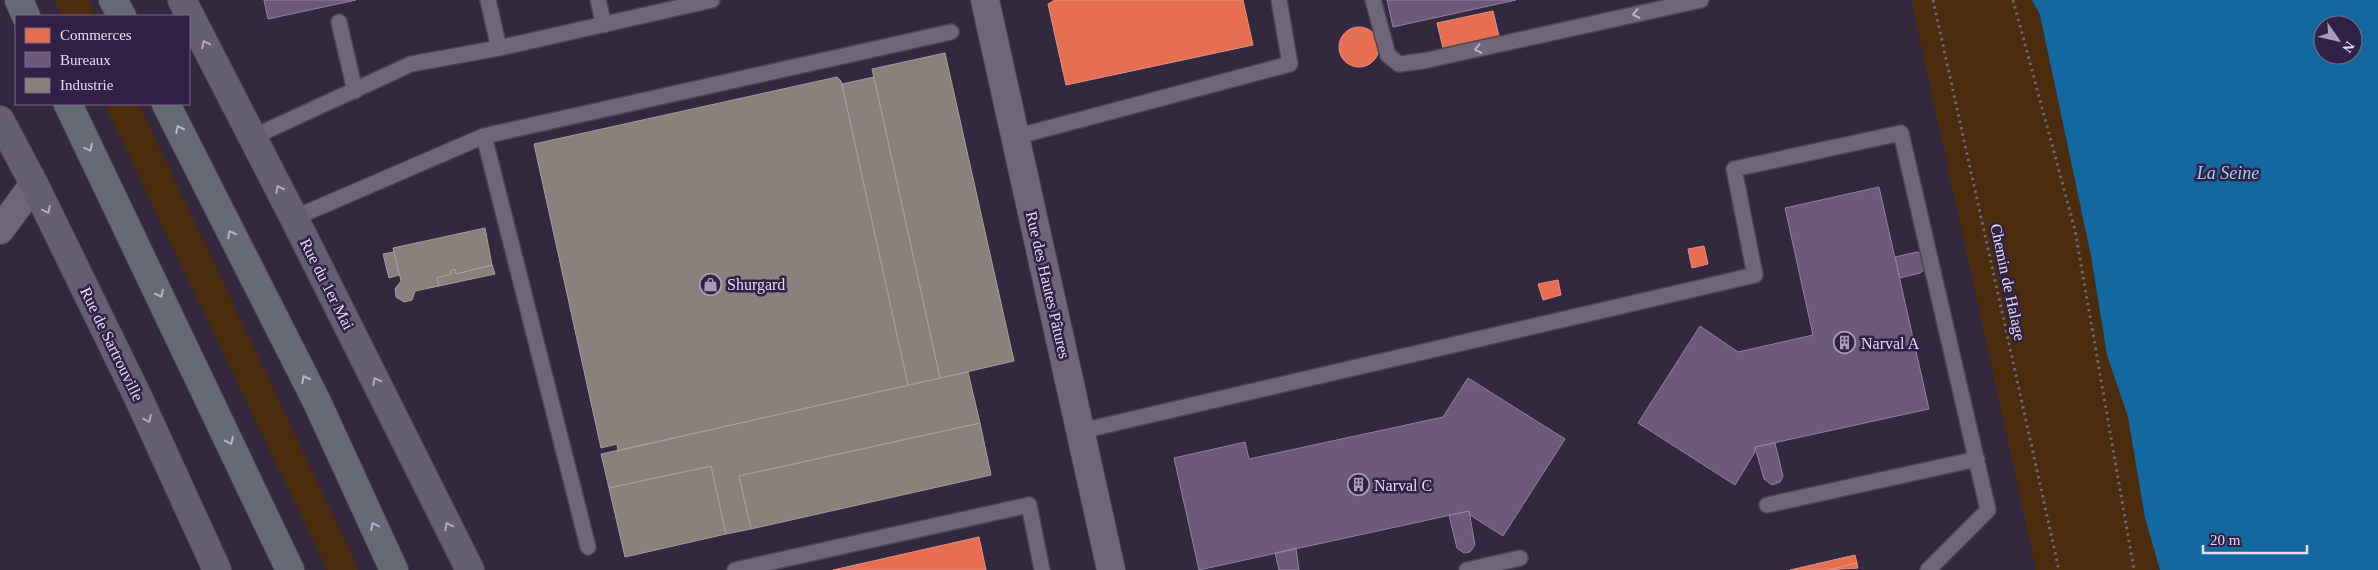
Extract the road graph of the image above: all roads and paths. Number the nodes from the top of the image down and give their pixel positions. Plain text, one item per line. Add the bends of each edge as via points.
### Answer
1 (18, 0) edge
2 (113, 0) edge
3 (182, 0) edge
4 (488, 0) edge
5 (598, 0) edge
6 (712, 0) edge
7 (985, 0) edge
8 (1279, 0) edge
9 (1373, 0) edge
10 (1701, 0) edge
11 (1933, 0) edge
12 (2014, 0) edge
13 (26, 15) edge
14 (121, 15) edge
15 (190, 15) edge
16 (190, 16) edge
17 (339, 22) dead end
18 (604, 25) junction
19 (951, 32) dead end
20 (499, 48) junction
21 (356, 91) junction
22 (68, 105) edge
23 (167, 105) edge
24 (0, 120) edge
25 (484, 136) junction
26 (1016, 137) junction
27 (253, 138) junction
28 (34, 184) junction
29 (294, 218) junction
30 (0, 230) edge
31 (1081, 431) junction
32 (1977, 459) junction
33 (1767, 505) dead end
34 (588, 547) dead end
35 (1520, 558) dead end
36 (217, 570) edge
37 (290, 570) edge
38 (394, 570) edge
39 (470, 570) edge
40 (735, 570) edge
41 (1042, 570) edge
42 (1110, 570) edge
43 (1467, 570) edge
44 (1928, 570) edge
45 (2059, 570) edge
46 (2134, 570) edge

1 - 13 highway
2 - 14 highway
15 -> 3 main road, Rue du 1er Mai
4 - 20 lane
5 - 18 lane
6 - 18 lane
7 - 26 street, Rue des Hautes Pâtures
8 - 26 lane via 1290,64
10 -> 9 lane via 1399,64 1388,55
11 - 45 path, Chemin de Halage
12 - 46 path via 2076,230
27 -> 16 main road, Rue du 1er Mai
17 - 21 lane
18 - 20 lane
19 - 25 lane
20 - 21 lane via 411,64
21 - 27 lane
22 -> 37 highway
38 -> 23 highway via 317,402
24 - 28 main road, Rue de Sartrouville
25 - 29 lane
25 - 34 lane
26 - 31 street, Rue des Hautes Pâtures
29 -> 27 main road, Rue du 1er Mai
28 - 30 street
28 -> 36 main road, Rue de Sartrouville via 138,397
39 -> 29 main road, Rue du 1er Mai
31 - 32 lane via 1755,275 1734,168 1901,132
31 - 42 street, Rue des Hautes Pâtures
32 - 33 lane
32 - 44 lane via 1988,510
35 - 43 lane
40 - 41 lane via 1029,505

